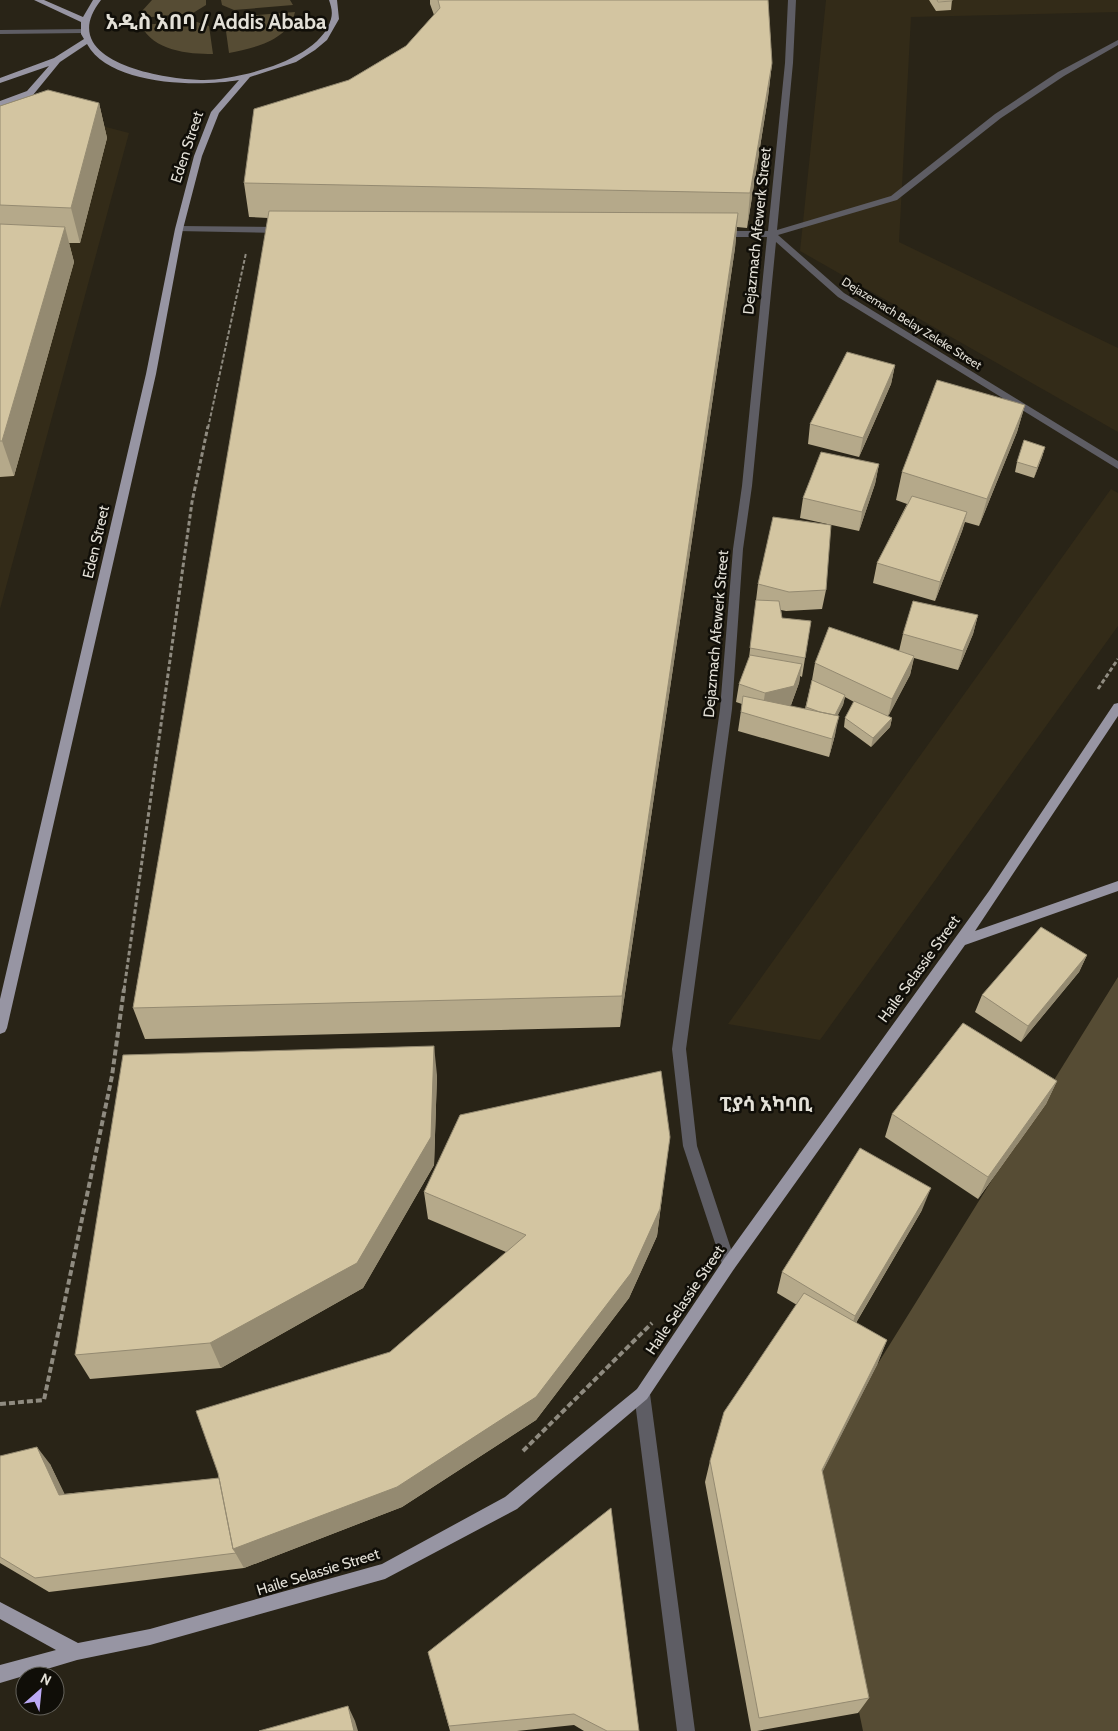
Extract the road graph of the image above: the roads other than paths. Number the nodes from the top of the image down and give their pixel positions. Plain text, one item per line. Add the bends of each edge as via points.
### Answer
1 (38, 0) edge
2 (97, 0) edge
3 (333, 0) edge
4 (792, 0) edge
5 (85, 22) junction
6 (84, 31) junction
7 (0, 32) edge
8 (88, 40) junction
9 (1118, 42) edge
10 (58, 60) junction
11 (246, 76) junction
12 (0, 81) edge
13 (0, 104) edge
14 (179, 229) junction
15 (290, 230) edge
16 (713, 234) edge
17 (772, 234) junction
18 (1118, 466) edge
19 (1118, 707) edge
20 (1118, 886) edge
21 (960, 941) junction
22 (0, 1028) edge
23 (729, 1264) junction
24 (642, 1394) junction
25 (0, 1610) edge
26 (78, 1652) junction
27 (0, 1674) edge
28 (686, 1731) edge

1 - 5 main road
2 - 5 main road
3 - 11 main road via 336,17 325,38 306,53 279,66
4 - 17 street, Dejazmach Afewerk Street
5 - 6 main road
6 - 7 street
6 - 8 main road
8 - 10 main road
8 - 11 main road via 100,56 123,69 146,76 206,82
9 - 17 street via 1061,74 998,116 894,198
10 - 12 main road
10 - 13 main road via 30,93
11 - 14 main road, Eden Street via 215,112 206,130
14 - 15 street
14 - 22 main road, Eden Street via 122,505
16 - 17 street
17 - 18 street, Dejazemach Belay Zeleke Street via 841,295
17 - 23 street, Dejazmach Afewerk Street via 738,549 726,709 679,1049 690,1146
19 - 21 main road, Haile Selassie Street
20 - 21 main road
21 - 23 main road, Haile Selassie Street
23 - 24 main road, Haile Selassie Street
24 - 26 main road, Haile Selassie Street via 511,1503 385,1571 150,1637
24 - 28 street
25 - 26 main road
26 - 27 main road, Haile Selassie Street

